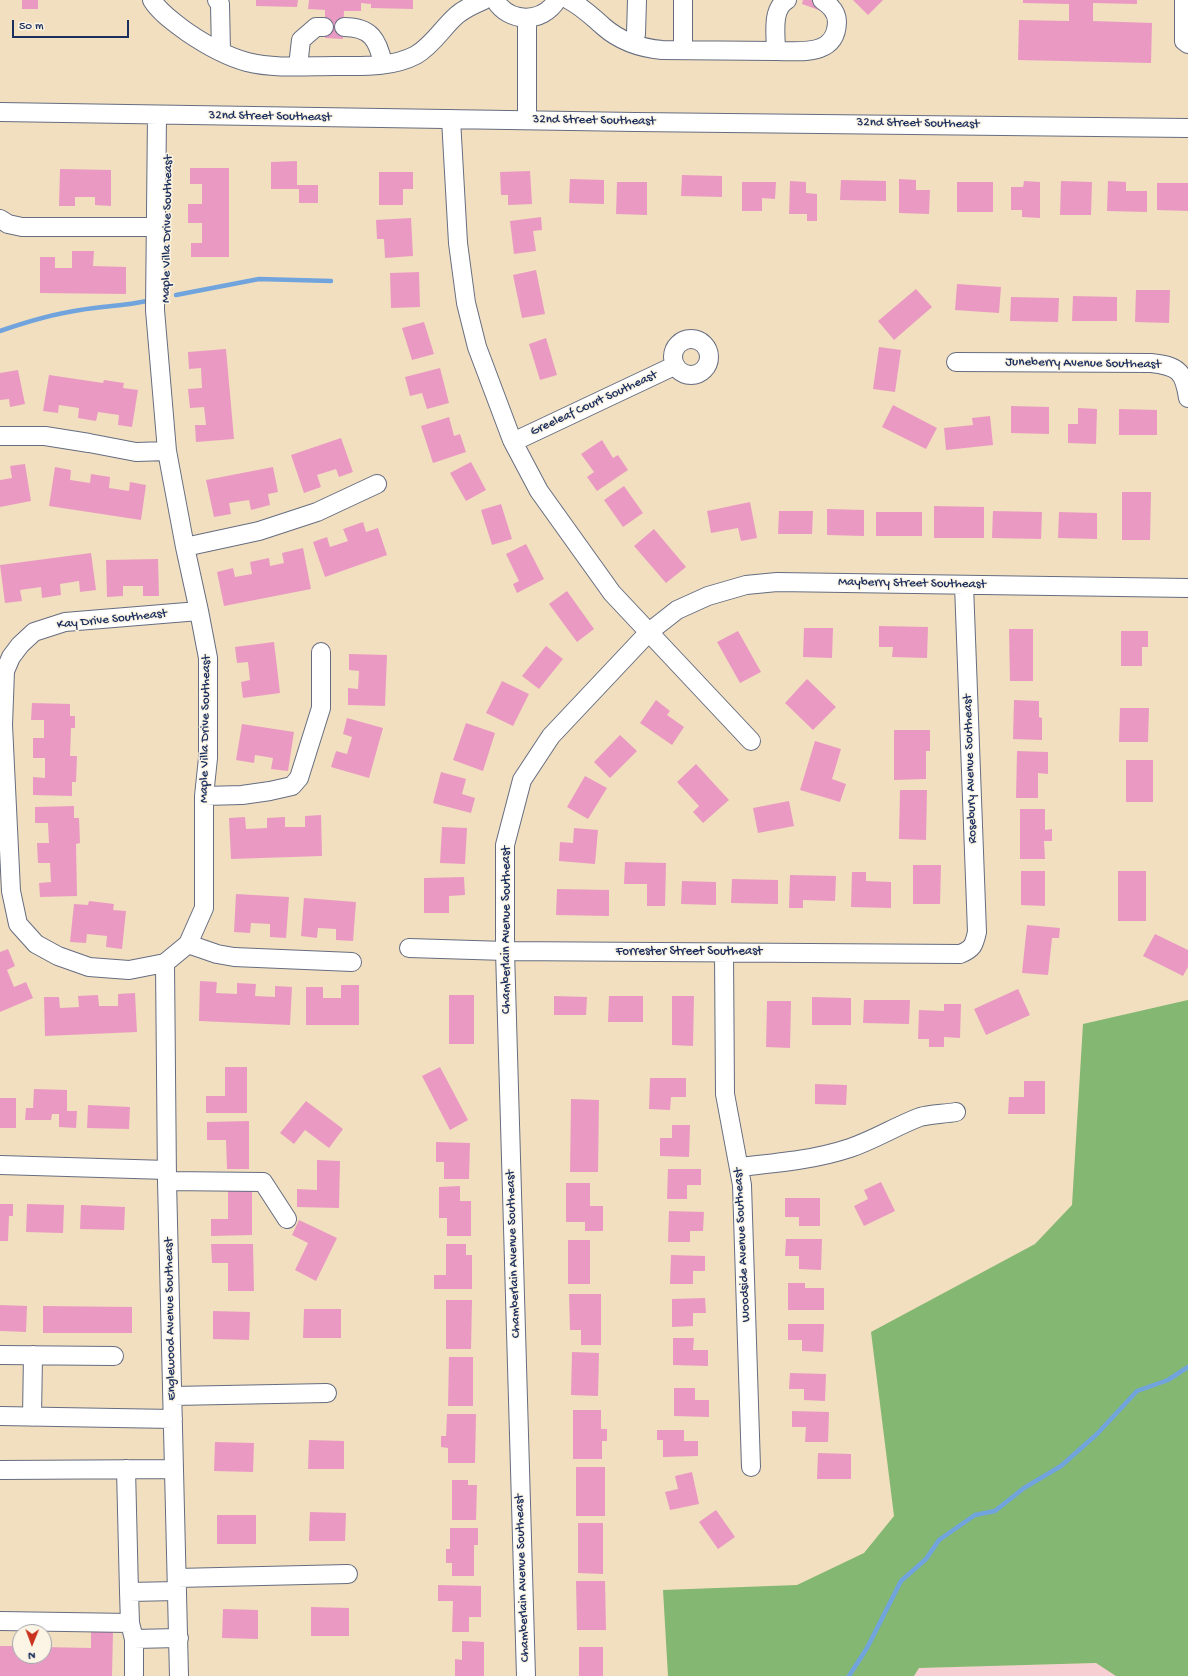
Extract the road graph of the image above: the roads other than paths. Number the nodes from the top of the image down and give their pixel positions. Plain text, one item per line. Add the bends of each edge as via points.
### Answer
1 (152, 0) edge
2 (217, 0) edge
3 (484, 0) edge
4 (495, 0) edge
5 (556, 0) edge
6 (569, 0) edge
7 (637, 0) edge
8 (683, 0) edge
9 (787, 0) edge
10 (822, 0) edge
11 (1184, 0) edge
12 (527, 18) junction
13 (324, 27) dead end
14 (344, 27) dead end
15 (632, 43) junction
16 (1188, 44) edge
17 (683, 50) junction
18 (776, 51) junction
19 (221, 52) junction
20 (383, 64) junction
21 (298, 66) junction
22 (0, 112) edge
23 (163, 115) junction
24 (451, 119) junction
25 (527, 120) junction
26 (1188, 128) edge
27 (0, 219) edge
28 (156, 227) junction
29 (158, 342) junction
30 (956, 362) dead end
31 (674, 366) dead end
32 (1188, 398) edge
33 (0, 436) edge
34 (513, 442) junction
35 (167, 451) junction
36 (377, 484) dead end
37 (185, 547) junction
38 (964, 585) junction
39 (1188, 588) edge
40 (200, 611) junction
41 (649, 632) junction
42 (321, 652) dead end
43 (751, 741) dead end
44 (204, 796) junction
45 (188, 944) junction
46 (409, 948) dead end
47 (505, 951) junction
48 (970, 951) joint
49 (724, 953) junction
50 (165, 962) junction
51 (352, 962) dead end
52 (956, 1112) dead end
53 (0, 1165) edge
54 (739, 1167) junction
55 (167, 1176) junction
56 (287, 1220) dead end
57 (0, 1355) edge
58 (33, 1355) junction
59 (114, 1356) dead end
60 (327, 1393) dead end
61 (173, 1396) junction
62 (0, 1416) edge
63 (32, 1417) junction
64 (173, 1419) junction
65 (751, 1467) dead end
66 (126, 1469) junction
67 (174, 1469) junction
68 (0, 1470) edge
69 (348, 1574) dead end
70 (177, 1585) junction
71 (129, 1592) junction
72 (0, 1621) edge
73 (132, 1631) junction
74 (178, 1638) junction
75 (134, 1676) edge
76 (179, 1676) edge
77 (526, 1676) edge

1 - 19 street via 158,9 180,28
2 - 19 street via 220,4
3 - 20 street via 458,14 416,55 396,63
4 - 12 street via 508,14
5 - 12 street via 544,13
6 - 15 street via 620,38
7 - 15 street via 636,34
8 - 17 street
9 - 18 street via 778,11
10 - 18 street via 830,5 837,19 836,32 830,42 810,51
11 - 16 street via 1184,41
12 - 25 street
13 - 21 street via 316,27 301,40
14 - 20 street via 370,33 380,50
15 - 17 street via 644,48
17 - 18 street
19 - 21 street via 248,62
20 - 21 street
22 - 23 street, 32nd Street Southeast
23 - 24 street, 32nd Street Southeast
23 - 28 street, Maple Villa Drive Southeast
23 - 29 street, Maple Villa Drive Southeast via 167,311
24 - 25 street, 32nd Street Southeast
24 - 34 street via 458,243 466,303 490,386
25 - 26 street, 32nd Street Southeast
27 - 28 street via 22,227
28 - 29 street, Maple Villa Drive Southeast via 155,310
29 - 35 street, Maple Villa Drive Southeast
30 - 32 street, Juneberry Avenue Southeast via 1168,365 1179,372 1186,382
31 - 34 street, Greeleaf Court Southeast
33 - 35 street via 45,436 136,452
34 - 41 street via 538,491 612,593
35 - 37 street, Maple Villa Drive Southeast
36 - 37 street via 317,512 266,529
37 - 40 street, Maple Villa Drive Southeast
38 - 39 street, Mayberry Street Southeast
38 - 41 street, Mayberry Street Southeast via 777,582 746,585 708,596 677,610
38 - 48 street, Rosebury Avenue Southeast via 977,932
40 - 44 street, Maple Villa Drive Southeast via 208,658 208,758
40 - 50 street, Kay Drive Southeast via 65,622 34,632 11,657 5,671 3,725 10,891 18,924 36,944 58,956 89,967 129,970
41 - 43 street
41 - 47 street, Chamberlain Avenue Southeast via 551,736 522,780 505,845
42 - 44 street via 322,708 299,778 292,786 270,791
44 - 45 street, Maple Villa Drive Southeast via 204,908
45 - 50 street, Maple Villa Drive Southeast
45 - 51 street via 234,957
46 - 47 street, Forrester Street Southeast
47 - 49 street, Forrester Street Southeast
47 - 77 street, Chamberlain Avenue Southeast
48 - 49 street, Forrester Street Southeast via 960,954
49 - 54 street, Woodside Avenue Southeast via 725,1094
50 - 55 street, Englewood Avenue Southeast
52 - 54 street via 921,1117 856,1146 823,1156
53 - 55 street
54 - 65 street, Woodside Avenue Southeast via 742,1185
55 - 56 street via 263,1182
55 - 61 street, Englewood Avenue Southeast
57 - 58 street
58 - 59 street
58 - 63 street
60 - 61 street
61 - 64 street, Englewood Avenue Southeast
62 - 63 street
63 - 64 street
64 - 67 street, Englewood Avenue Southeast
66 - 67 street
66 - 68 street
66 - 71 street
67 - 70 street, Englewood Avenue Southeast
69 - 70 street
70 - 71 street
70 - 74 street, Englewood Avenue Southeast
71 - 73 street
72 - 73 street
73 - 74 street
73 - 75 street
74 - 76 street, Englewood Avenue Southeast

